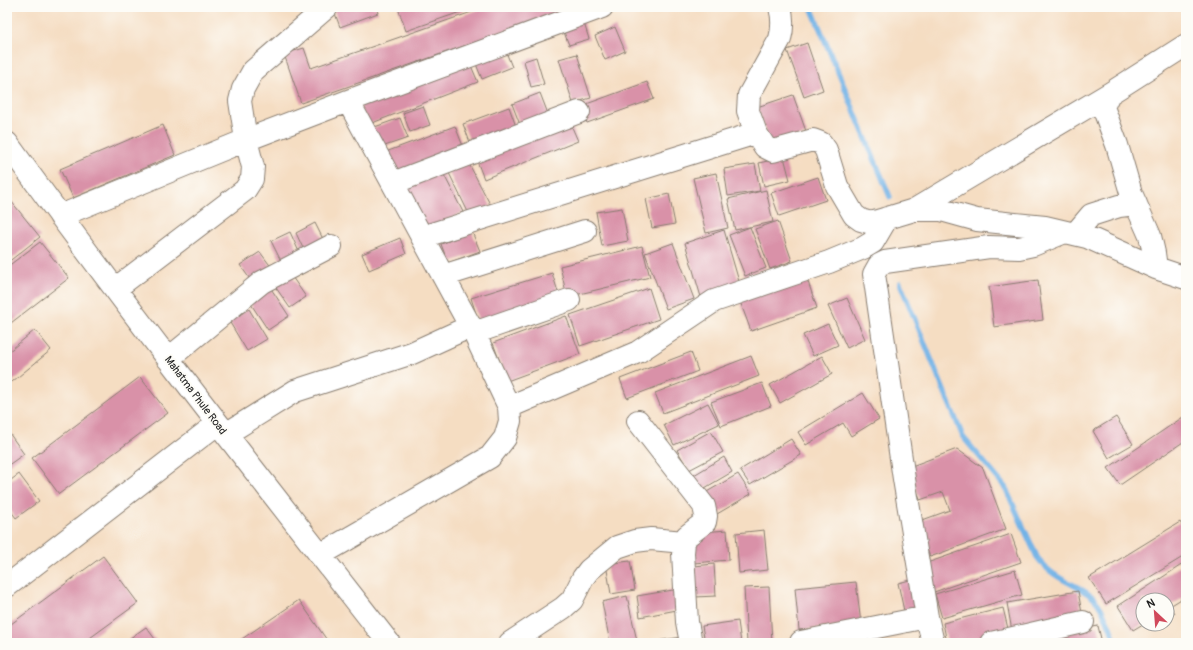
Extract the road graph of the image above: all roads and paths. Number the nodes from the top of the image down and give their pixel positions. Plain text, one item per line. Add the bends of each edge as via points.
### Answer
1 (327, 7) edge
2 (602, 7) edge
3 (780, 7) edge
4 (1186, 45) edge
5 (1109, 94) junction
6 (348, 101) junction
7 (579, 112) dead end
8 (756, 133) junction
9 (246, 140) junction
10 (7, 143) edge
11 (393, 183) junction
12 (1136, 204) junction
13 (914, 210) junction
14 (60, 216) junction
15 (887, 218) junction
16 (585, 231) dead end
17 (1070, 233) junction
18 (422, 237) junction
19 (331, 246) dead end
20 (1156, 268) junction
21 (443, 276) junction
22 (1186, 278) edge
23 (115, 289) junction
24 (569, 300) dead end
25 (472, 329) junction
26 (168, 359) junction
27 (509, 407) junction
28 (638, 421) dead end
29 (222, 429) junction
30 (684, 542) junction
31 (320, 555) junction
32 (7, 586) edge
33 (927, 617) junction
34 (1083, 622) dead end
35 (801, 642) edge
36 (389, 643) edge
37 (510, 643) edge
38 (691, 643) edge
39 (933, 643) edge
40 (991, 643) edge

1 - 9 street via 253,71 243,89 240,101
2 - 6 street
3 - 8 street via 783,29 780,39 749,95 748,111
4 - 5 street
5 - 12 street via 1103,107
5 - 13 street
6 - 9 street
6 - 11 street
7 - 11 street
8 - 15 street via 765,147 773,151 813,140 821,143 826,150 837,186 854,215 871,222
8 - 18 street
9 - 14 street
9 - 23 street via 253,167 252,179 245,190
10 - 14 street, Mahatma Phule Road
11 - 18 street
12 - 17 street via 1119,206 1091,215
12 - 20 street via 1150,236
13 - 15 street
13 - 17 street via 941,210 978,220
14 - 23 street, Mahatma Phule Road
15 - 27 street via 873,242 863,248 714,301 638,352
16 - 21 street
17 - 20 street via 1087,237
17 - 33 street via 1033,246 989,247 885,262 879,265 874,274
18 - 21 street
19 - 26 street via 262,282
20 - 22 street
21 - 25 street
23 - 26 street, Mahatma Phule Road
24 - 25 street
25 - 27 street
25 - 29 street via 412,354 296,391
26 - 29 street, Mahatma Phule Road
27 - 31 street via 510,421 505,438 490,457
28 - 30 street via 704,506 705,522 687,536
29 - 31 street, Mahatma Phule Road
29 - 32 street
30 - 37 street via 651,539 617,547 589,570 572,600
30 - 38 street via 687,622
31 - 36 street, Mahatma Phule Road
33 - 35 street
33 - 39 street
34 - 40 street

